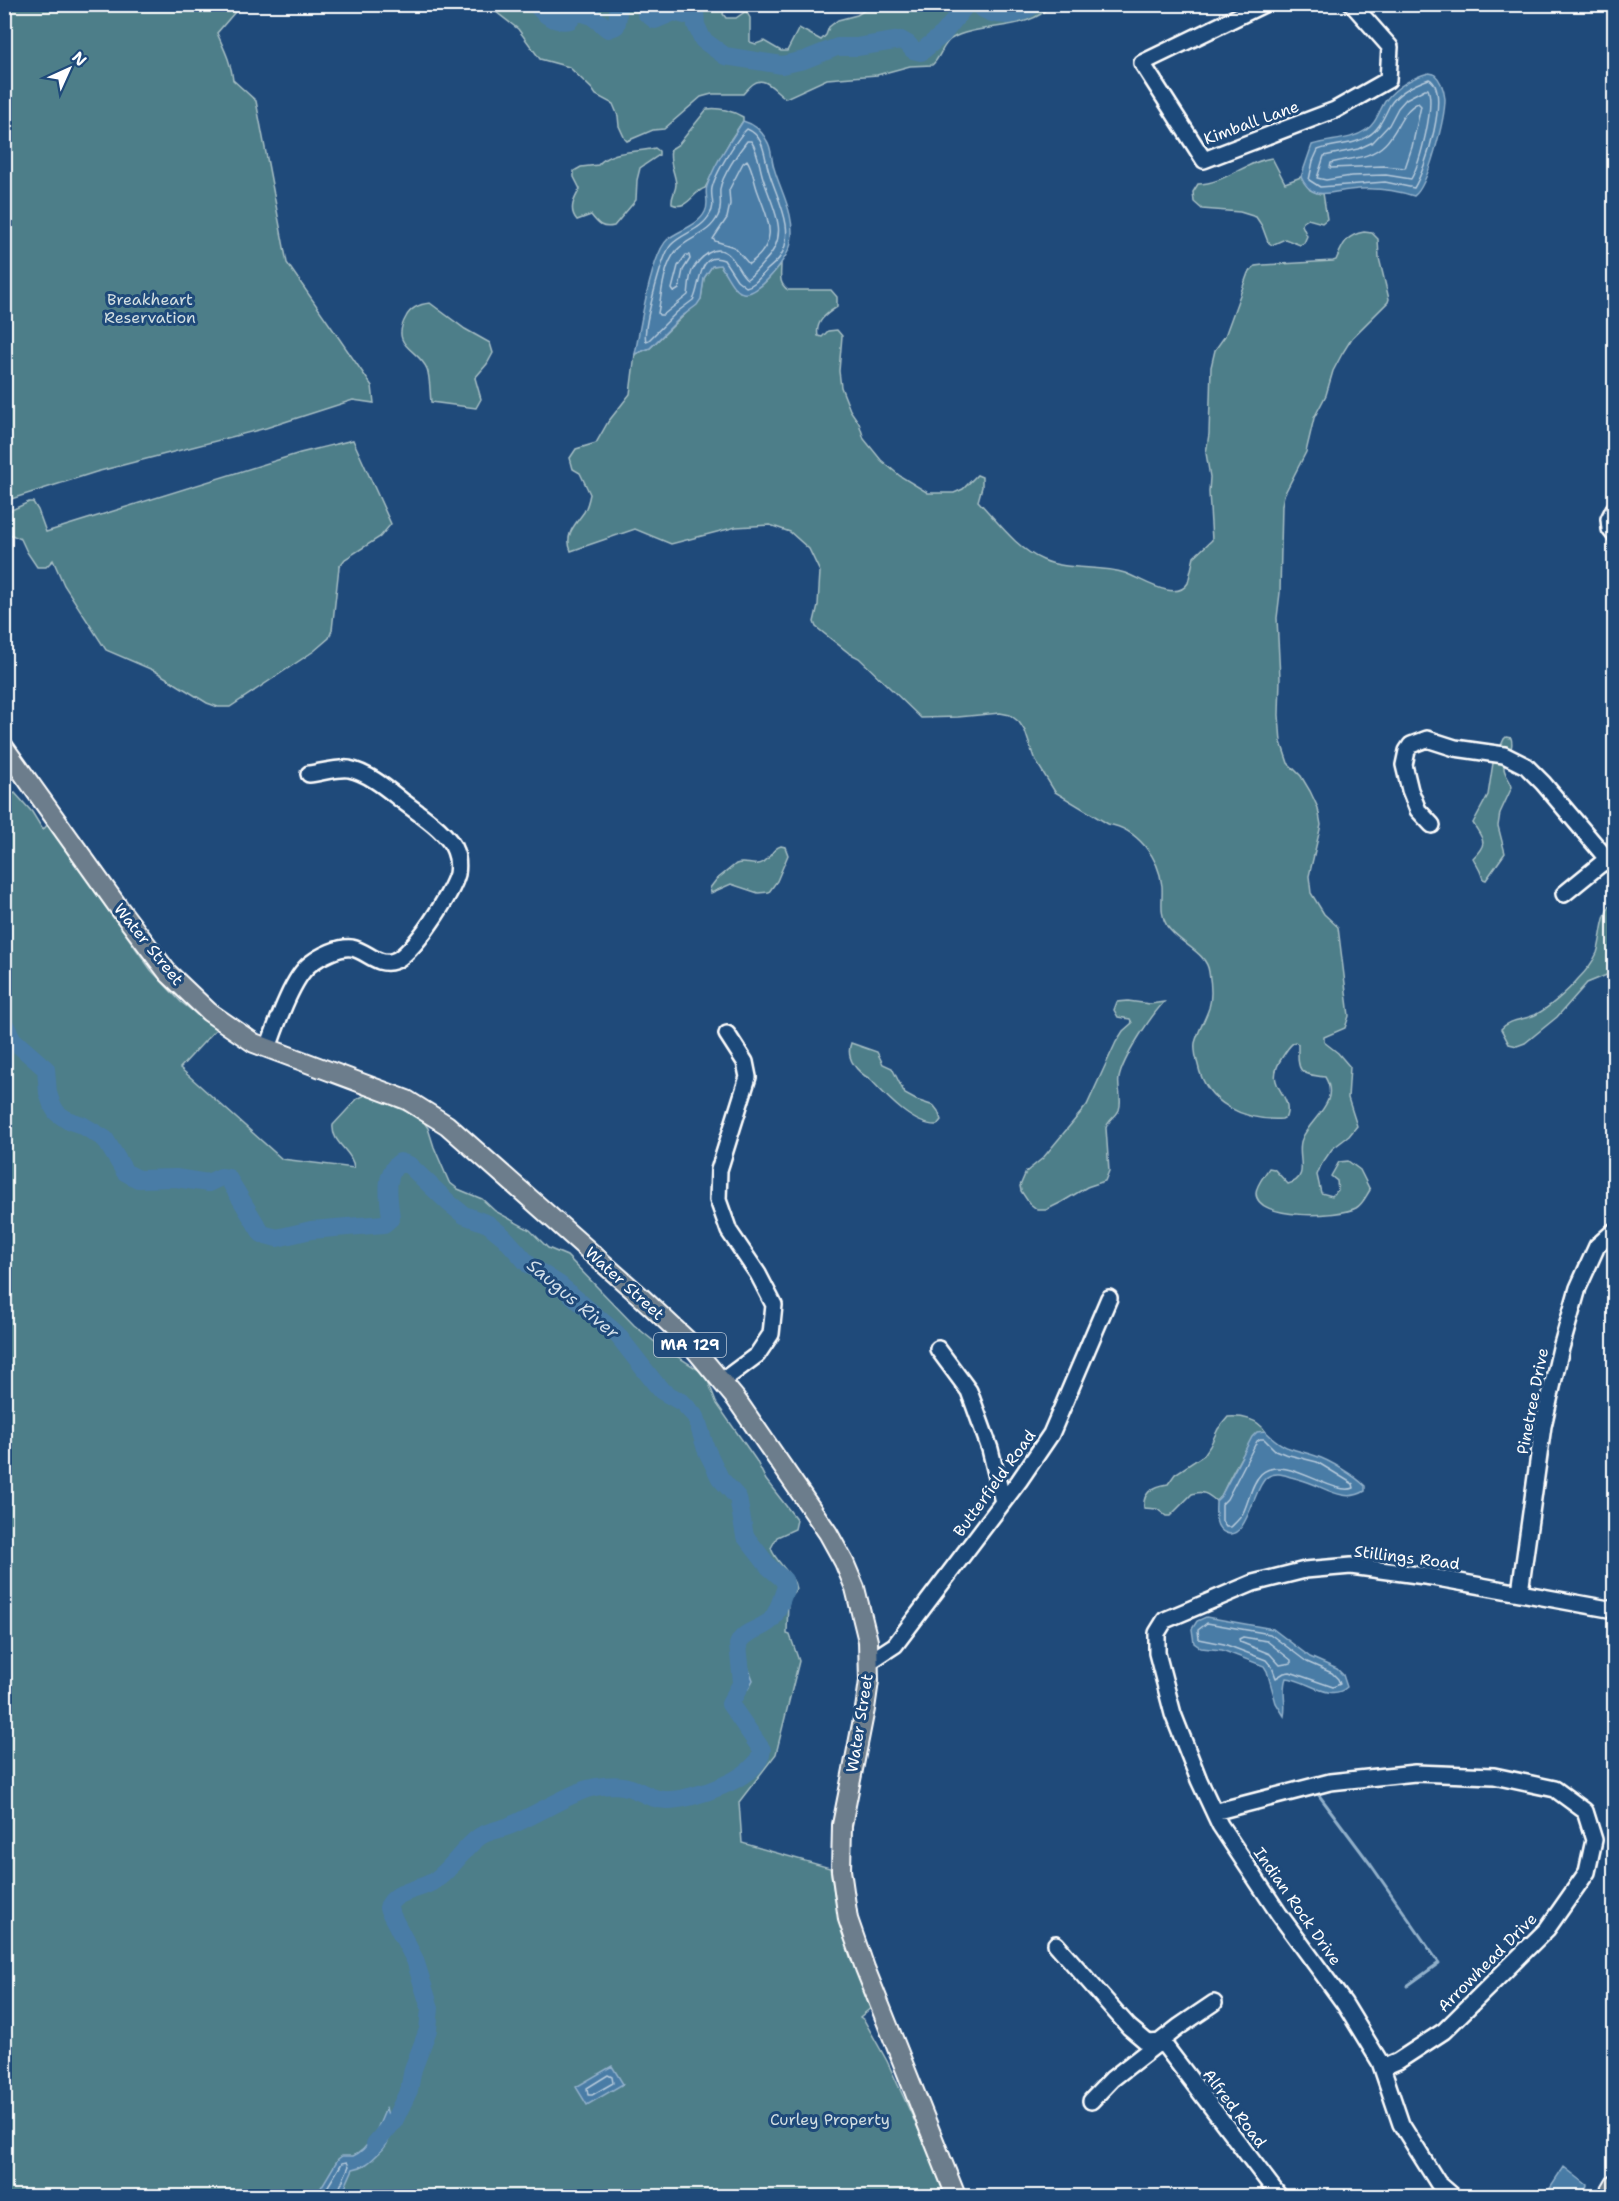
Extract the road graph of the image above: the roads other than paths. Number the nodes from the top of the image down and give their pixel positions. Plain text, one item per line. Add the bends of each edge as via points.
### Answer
1 (1264, 4) edge
2 (1352, 4) edge
3 (1614, 509) edge
4 (1614, 534) edge
5 (4, 747) edge
6 (309, 774) dead end
7 (1432, 825) dead end
8 (1611, 863) edge
9 (1564, 894) dead end
10 (727, 1034) dead end
11 (268, 1048) junction
12 (1614, 1231) edge
13 (1109, 1298) dead end
14 (938, 1348) dead end
15 (723, 1381) junction
16 (1003, 1502) junction
17 (1520, 1592) junction
18 (1614, 1610) edge
19 (1166, 1620) joint
20 (868, 1662) junction
21 (1214, 1812) junction
22 (1056, 1944) dead end
23 (1214, 2003) dead end
24 (1162, 2042) junction
25 (1382, 2068) junction
26 (1091, 2101) dead end
27 (1614, 2184) edge
28 (956, 2196) edge
29 (1279, 2196) edge
30 (1453, 2196) edge
31 (1607, 2196) edge

1 - 2 street, Kimball Lane via 1142,63 1204,160 1335,110 1388,80 1390,46
3 - 4 street via 1609,519
5 - 11 main road, Water Street / MA 129 via 168,973 209,1012 254,1043
6 - 11 street via 348,769 381,784 444,834 455,849 457,874 430,924 399,958 375,960 350,948 310,964 297,980
7 - 8 street via 1418,810 1404,765 1411,745 1427,739 1455,748 1504,755 1526,766
8 - 9 street
10 - 15 street via 745,1062 748,1077 719,1170 718,1200 729,1231 774,1305 771,1334 757,1355
11 - 15 main road, Water Street / MA 129 via 407,1100 447,1125 640,1296
12 - 17 street, Pinetree Drive via 1597,1246 1582,1279 1561,1348 1543,1426
13 - 16 street, Butterfield Road via 1052,1434
14 - 16 street via 969,1391 990,1449
15 - 20 main road, Water Street / MA 129 via 837,1548 860,1603
16 - 20 street, Butterfield Road via 895,1645
17 - 18 street, Stillings Road
17 - 19 street, Stillings Road via 1351,1566 1305,1570 1253,1583
19 - 21 street, Indian Rock Drive via 1157,1633 1157,1653 1173,1714
20 - 28 main road, Water Street / MA 129 via 865,1709 842,1825 841,1870 848,1919
21 - 25 street, Indian Rock Drive via 1279,1914 1344,2002
21 - 25 street, Arrowhead Drive via 1330,1782 1415,1773 1494,1776 1555,1789 1585,1811 1594,1840 1587,1872 1547,1929 1444,2031
22 - 24 street via 1129,2027 1148,2043
23 - 24 street
24 - 26 street via 1112,2079
24 - 29 street, Alfred Road
25 - 30 street, Indian Rock Drive via 1401,2124 1438,2183
27 - 31 main road

